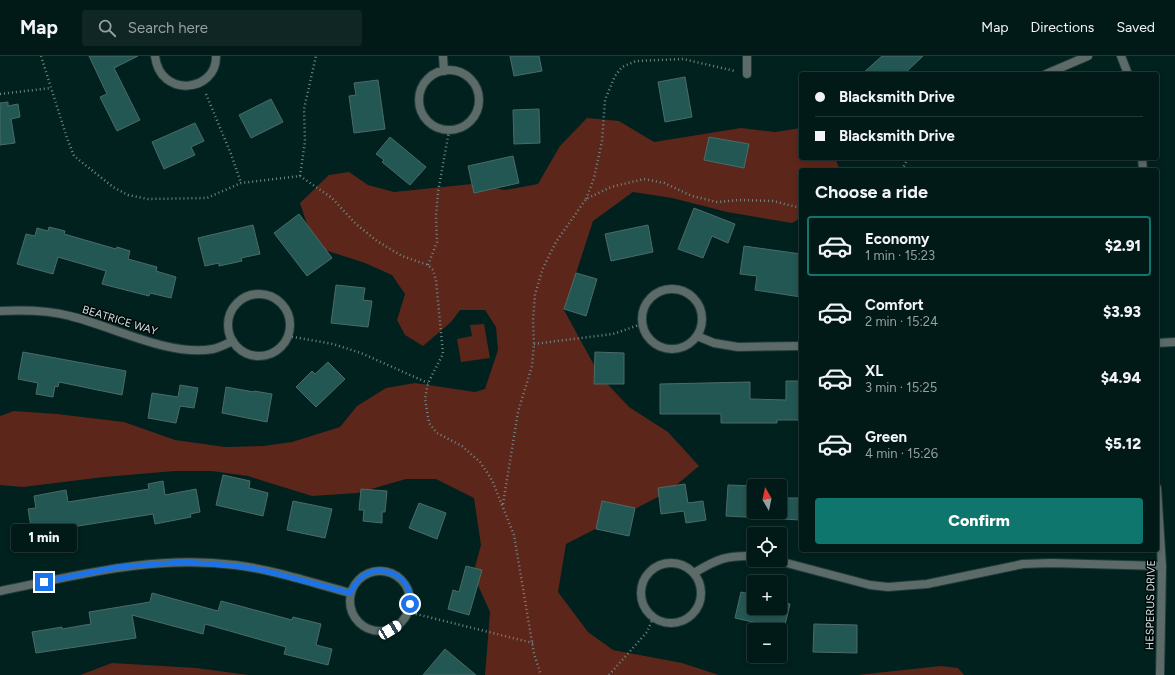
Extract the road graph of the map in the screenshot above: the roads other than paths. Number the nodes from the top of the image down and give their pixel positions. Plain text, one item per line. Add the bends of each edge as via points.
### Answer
1 (155, 56) edge
2 (216, 56) edge
3 (443, 56) edge
4 (747, 56) edge
5 (1088, 56) edge
6 (1121, 56) edge
7 (444, 71) junction
8 (1051, 72) edge
9 (1127, 72) edge
10 (747, 74) road end
11 (0, 311) edge
12 (697, 336) junction
13 (233, 341) junction
14 (1175, 342) edge
15 (1159, 343) edge
16 (799, 346) edge
17 (1159, 519) edge
18 (747, 556) edge
19 (787, 563) edge
20 (1162, 566) junction
21 (694, 573) junction
22 (0, 591) edge
23 (350, 593) junction
24 (1160, 675) edge

1 - 2 street via 156,66 163,77 174,84 187,86 200,83 208,76
3 - 7 street
4 - 10 street
5 - 8 street
6 - 9 street
7 - 7 street via 433,74 428,79 418,99 420,111 428,123 438,129 449,131 459,129 469,122 478,108 478,94 467,77 454,71
11 - 13 street, BEATRICE WAY via 42,311 70,316 191,350 213,349
12 - 12 street via 702,324 702,313 696,299 688,293 666,289 648,300 642,312 642,324 647,335 656,344 676,349 687,345
12 - 16 street via 714,344 738,347
13 - 13 street via 245,353 262,356 278,350 288,336 290,328 287,310 282,303 266,294 257,294 240,300 232,311 228,324
14 - 15 street
17 - 20 street, HESPERUS DRIVE
18 - 21 street via 713,561
19 - 20 street via 870,585 888,587 927,584 1023,564
20 - 24 street, HESPERUS DRIVE
21 - 21 street via 682,564 672,563 660,564 648,573 641,586 641,599 653,618 664,623 679,623 691,617 702,598 701,584
22 - 23 street via 118,567 184,562 262,570
23 - 23 street via 350,606 354,617 363,627 376,631 390,630 401,623 408,612 409,591 403,581 393,573 383,570 372,571 362,576

